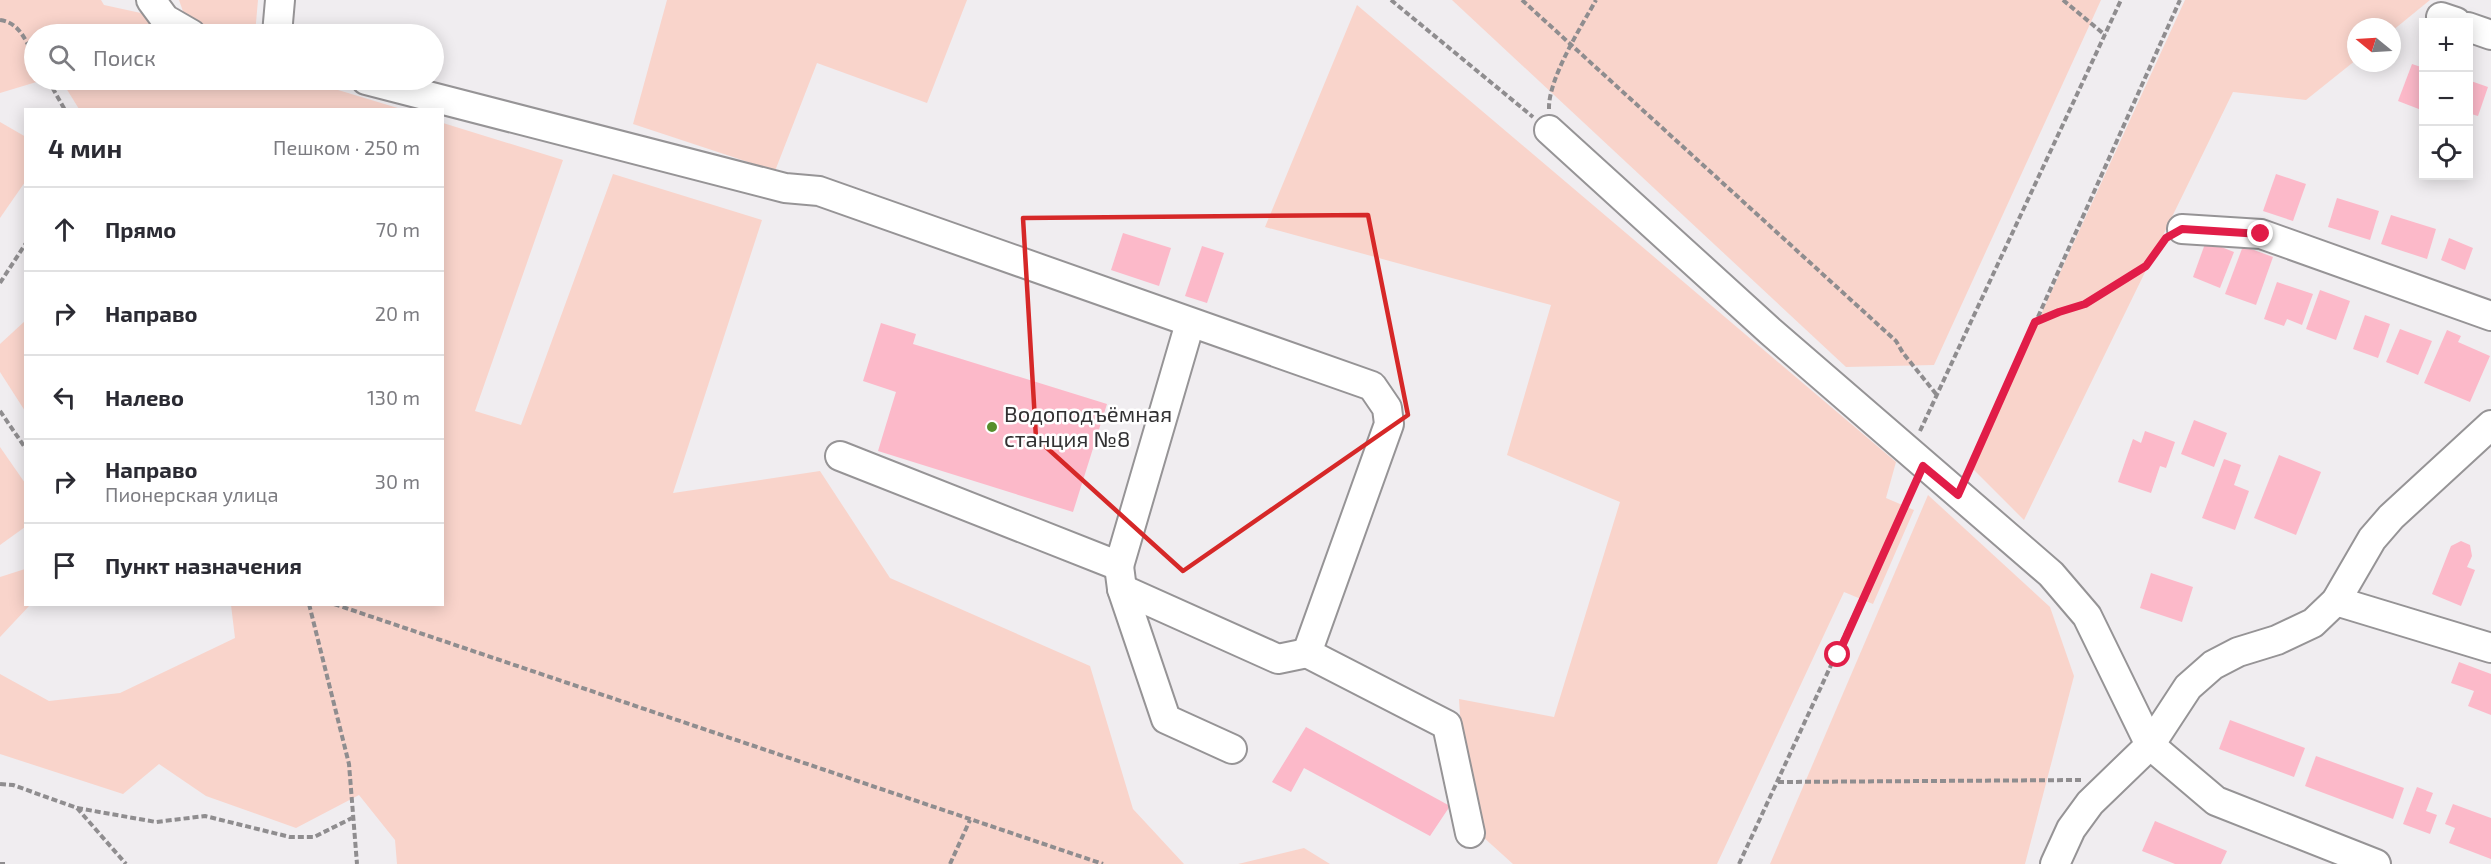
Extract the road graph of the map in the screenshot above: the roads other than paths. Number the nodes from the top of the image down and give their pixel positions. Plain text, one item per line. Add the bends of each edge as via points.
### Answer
1 (151, 0) edge
2 (280, 0) edge
3 (174, 24) edge
4 (278, 24) edge
5 (2473, 28) edge
6 (2491, 34) edge
7 (405, 90) edge
8 (1550, 130) road end
9 (2182, 229) road end
10 (2491, 316) edge
11 (1190, 323) junction
12 (2491, 425) edge
13 (840, 456) dead end
14 (1120, 578) junction
15 (2336, 601) junction
16 (2491, 648) edge
17 (1307, 653) junction
18 (2150, 745) junction
19 (1232, 749) dead end
20 (1470, 833) dead end
21 (2055, 864) edge
22 (2376, 864) edge

1 - 3 street
2 - 4 street
5 - 6 street
7 - 11 street via 785,188 819,191
8 - 18 street via 1770,331 2051,574 2087,616
9 - 10 street via 2261,234
11 - 14 street
11 - 17 street via 1372,386 1387,408 1389,424
12 - 15 street via 2378,532
13 - 14 street
14 - 17 street via 1278,659
14 - 19 street via 1166,719
15 - 16 street
15 - 18 street via 2313,623 2213,666 2188,687
17 - 20 street via 1447,724
18 - 21 street via 2090,803 2071,829
18 - 22 street via 2216,801

